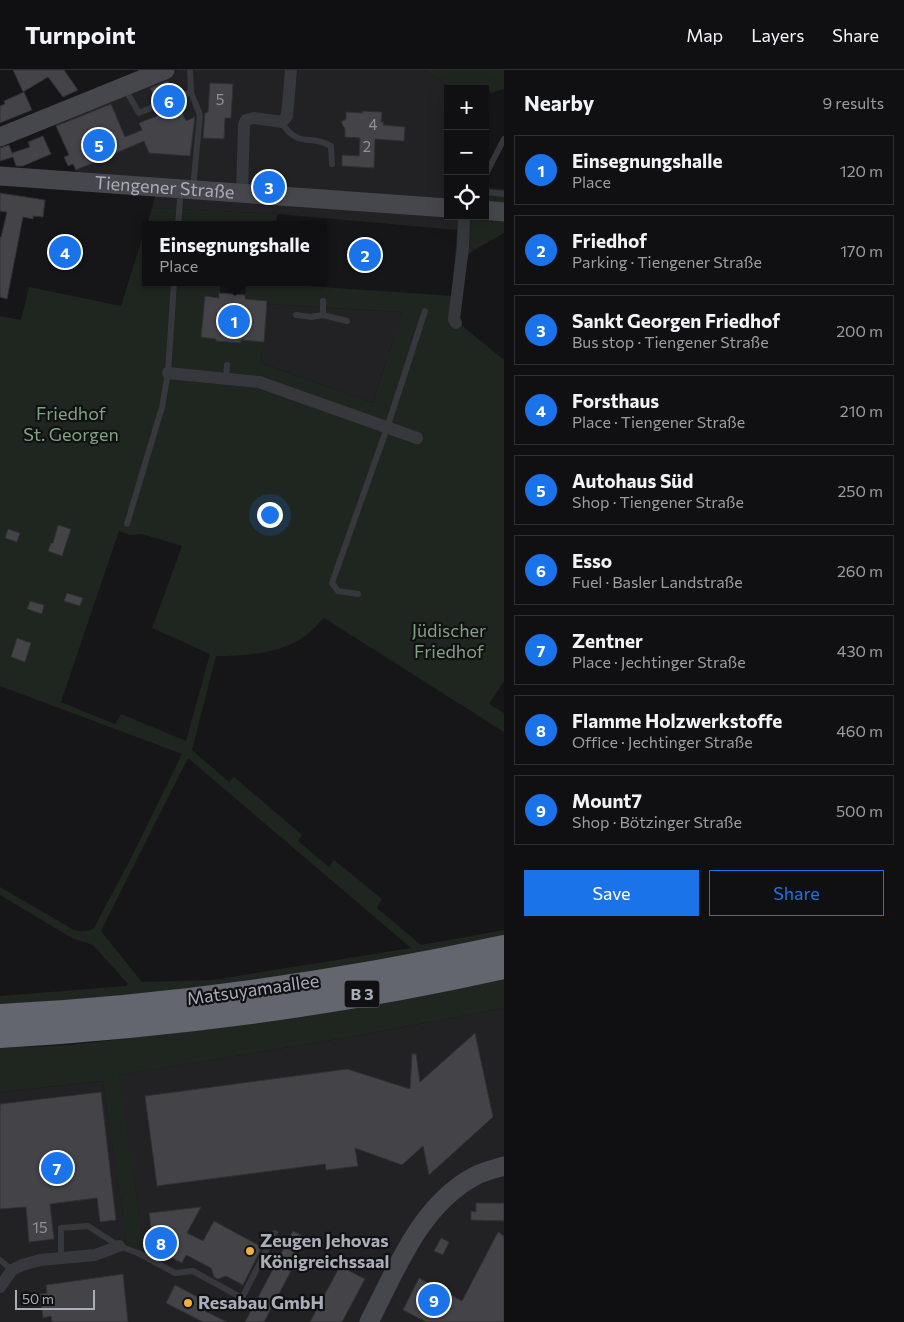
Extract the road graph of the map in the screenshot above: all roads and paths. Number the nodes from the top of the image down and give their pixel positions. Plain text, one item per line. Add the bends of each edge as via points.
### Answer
1 (165, 70) edge
2 (190, 70) edge
3 (291, 70) edge
4 (123, 86) junction
5 (191, 92) junction
6 (176, 98) dead end
7 (158, 105) dead end
8 (281, 122) junction
9 (0, 137) edge
10 (504, 139) edge
11 (332, 164) dead end
12 (486, 175) edge
13 (0, 176) edge
14 (489, 192) edge
15 (242, 194) junction
16 (504, 194) edge
17 (187, 196) junction
18 (444, 208) edge
19 (489, 210) edge
20 (504, 212) edge
21 (464, 220) edge
22 (179, 221) edge
23 (174, 286) edge
24 (323, 301) dead end
25 (425, 311) dead end
26 (296, 315) dead end
27 (323, 315) junction
28 (348, 321) dead end
29 (456, 323) dead end
30 (168, 373) junction
31 (387, 428) junction
32 (417, 438) dead end
33 (127, 524) dead end
34 (358, 594) dead end
35 (504, 947) edge
36 (504, 967) edge
37 (0, 1016) edge
38 (0, 1036) edge
39 (504, 1166) edge
40 (275, 1233) dead end
41 (119, 1246) junction
42 (61, 1258) junction
43 (0, 1260) edge
44 (12, 1270) junction
45 (0, 1286) edge
46 (369, 1322) edge

1 - 4 street
2 - 5 lane
3 - 8 street via 287,116
4 - 7 lane via 139,113
4 - 9 street
5 - 6 lane
5 - 17 lane via 200,115
8 - 11 lane via 289,134 298,139 331,146
8 - 15 street via 246,120
10 - 12 lane
13 - 17 street, Tiengener Straße
14 - 16 lane
15 - 17 street, Tiengener Straße
15 - 18 street, Tiengener Straße
17 - 22 lane
19 - 20 street
21 - 29 street
23 - 30 lane
24 - 27 lane
25 - 31 lane
26 - 27 lane
27 - 28 lane
30 - 31 street via 227,371
30 - 33 lane via 162,407
31 - 32 street
31 - 34 lane via 332,582 338,591
35 - 37 highway, Matsuyamaallee / B 3 via 260,991 102,1010
36 - 38 highway, Matsuyamaallee / B 3 via 286,1006 109,1028
39 - 46 street via 476,1175 435,1208 418,1229
40 - 41 lane via 242,1298 192,1271 175,1273
41 - 42 street via 95,1255
41 - 42 lane via 88,1226 61,1228
42 - 44 street via 40,1260
43 - 44 lane
44 - 45 street

